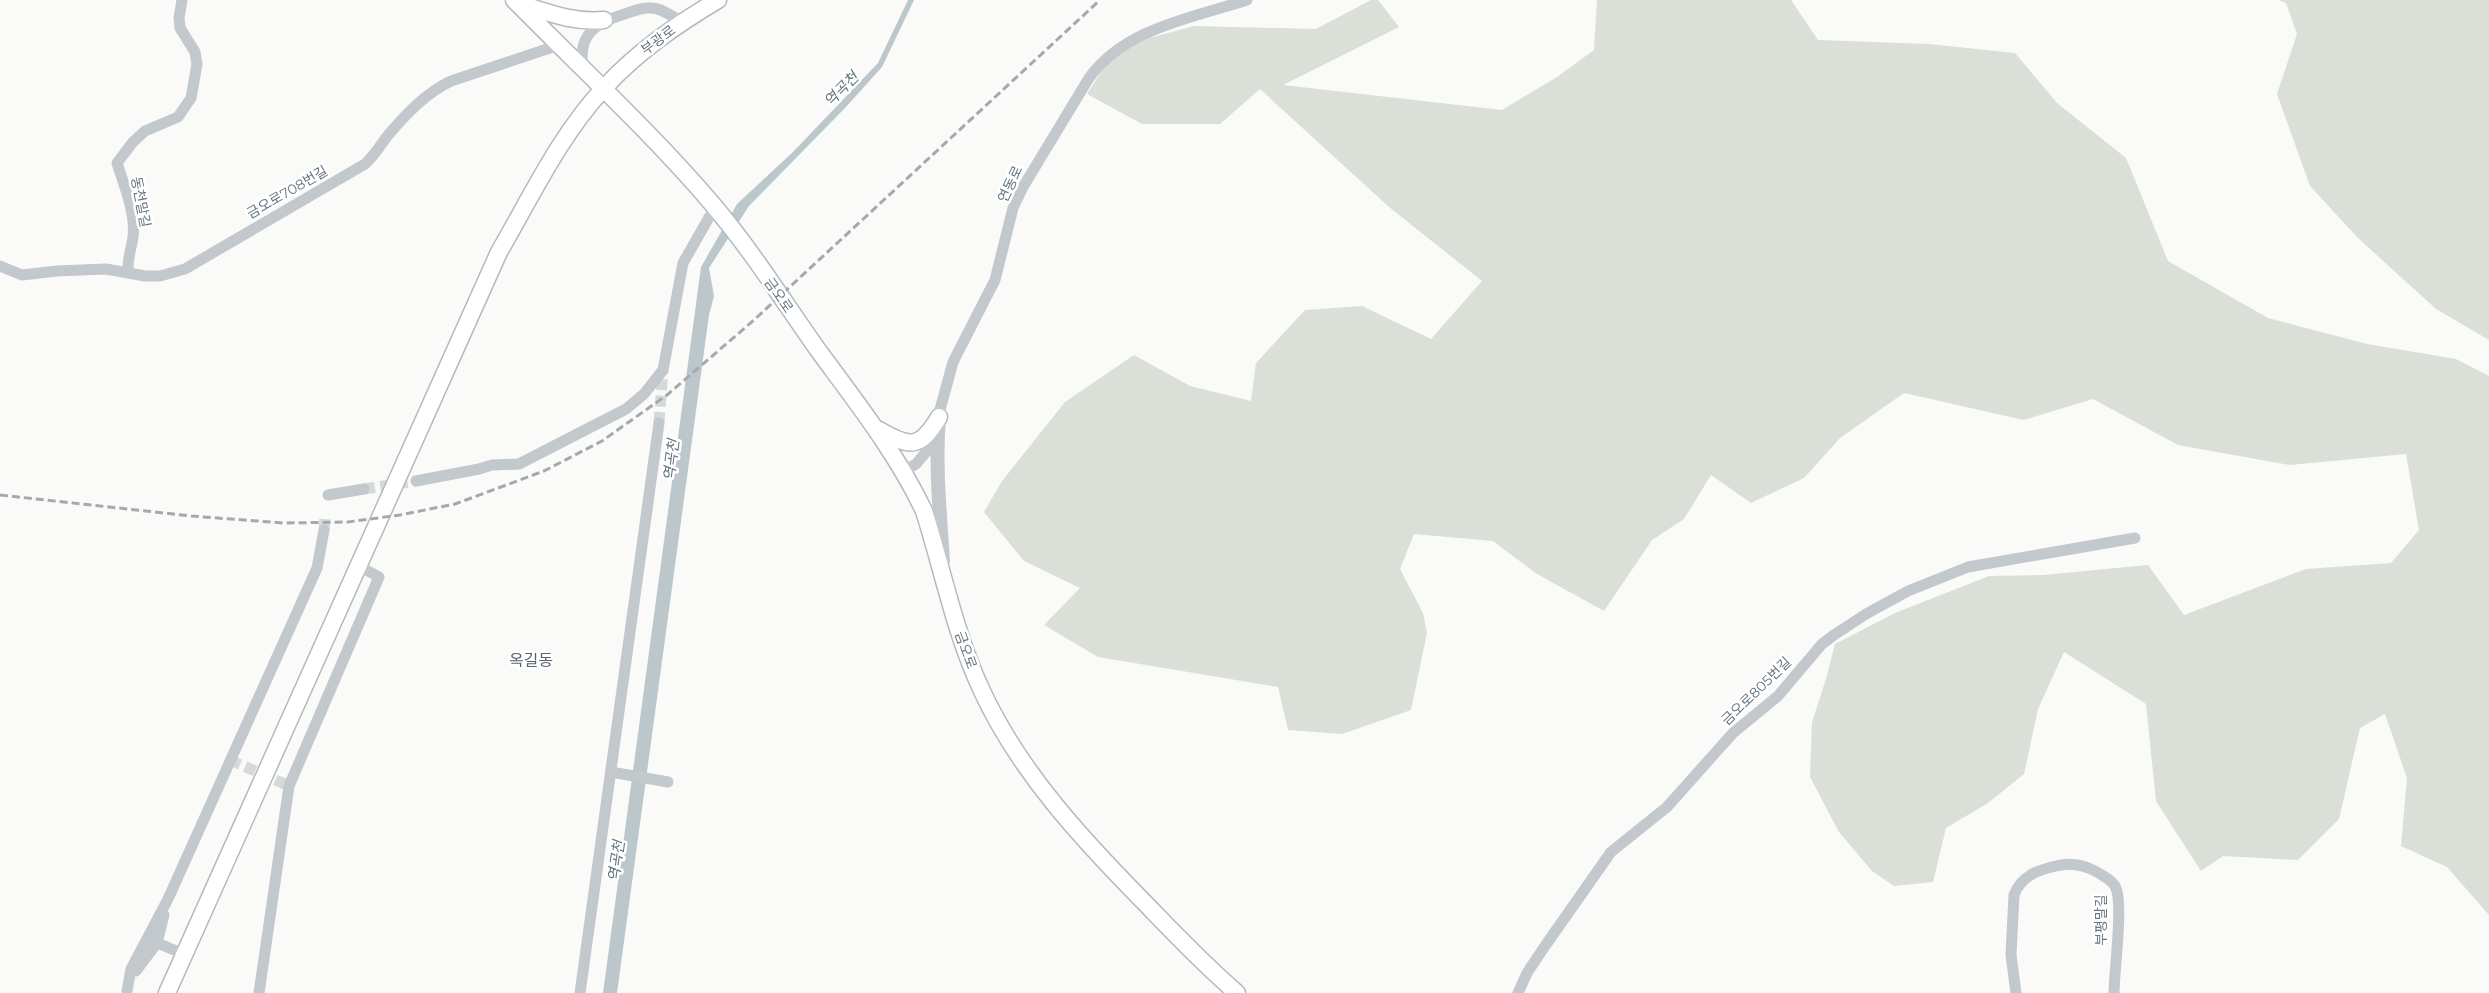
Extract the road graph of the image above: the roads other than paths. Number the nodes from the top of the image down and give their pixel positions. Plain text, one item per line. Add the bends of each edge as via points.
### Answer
1 (182, 0) edge
2 (718, 0) edge
3 (1248, 0) edge
4 (515, 1) edge
5 (604, 20) junction
6 (682, 22) junction
7 (559, 45) junction
8 (584, 71) junction
9 (604, 88) junction
10 (717, 210) junction
11 (0, 266) edge
12 (128, 273) junction
13 (939, 417) junction
14 (659, 423) tunnel mouth
15 (876, 428) junction
16 (904, 472) junction
17 (416, 481) tunnel mouth
18 (364, 489) tunnel mouth
19 (328, 495) dead end
20 (324, 530) tunnel mouth
21 (2135, 538) dead end
22 (359, 566) junction
23 (945, 582) junction
24 (612, 772) junction
25 (668, 782) dead end
26 (168, 899) junction
27 (157, 943) junction
28 (184, 954) junction
29 (126, 992) edge
30 (167, 993) edge
31 (259, 993) edge
32 (580, 993) edge
33 (1237, 993) edge
34 (1518, 993) edge
35 (2016, 993) edge
36 (2114, 993) edge

1 - 12 street, 동천말길 via 180,28 195,52 197,64 190,98 178,117 145,132 117,163 133,225
2 - 6 main road, 부광로
3 - 13 street, 연동로 via 1138,36 1118,48 1094,70 1013,208 996,280 953,362 944,387
4 - 5 main road via 557,17 588,22
4 - 7 main road
5 - 6 street via 651,8
5 - 8 street via 587,36 582,49
6 - 9 main road, 부광로 via 635,57
7 - 8 main road
7 - 12 street, 금오로708번길 via 450,81 435,89 388,134 365,164 185,269 160,276
8 - 9 main road
9 - 10 main road
9 - 22 main road, 부광로 via 580,117 499,252
10 - 15 main road, 금오로
10 - 17 street via 683,263 663,370 644,394 626,409 519,464 492,465
11 - 12 street, 금오로708번길 via 22,275 106,269
13 - 15 main road via 928,436 912,442 902,442
13 - 16 street, 연동로 via 926,452
13 - 23 street via 936,442
14 - 24 street
15 - 16 main road, 금오로
16 - 23 main road, 금오로 via 924,511
18 - 19 street
20 - 26 street via 317,568
21 - 34 street, 금오로805번길 via 1968,567 1908,591 1834,635 1822,644 1778,696 1733,733 1667,807 1612,852 1532,966
22 - 28 main road, 부광로
22 - 31 street via 379,577 289,786
23 - 33 main road, 금오로 via 982,692 1021,758 1081,836 1186,946
24 - 25 street
24 - 32 street
26 - 27 street
26 - 29 street via 131,969
27 - 28 street
27 - 29 street via 134,973
28 - 30 main road, 부광로
35 - 36 street, 부평말길 via 2011,955 2017,886 2042,869 2068,864 2089,868 2112,881 2116,887

